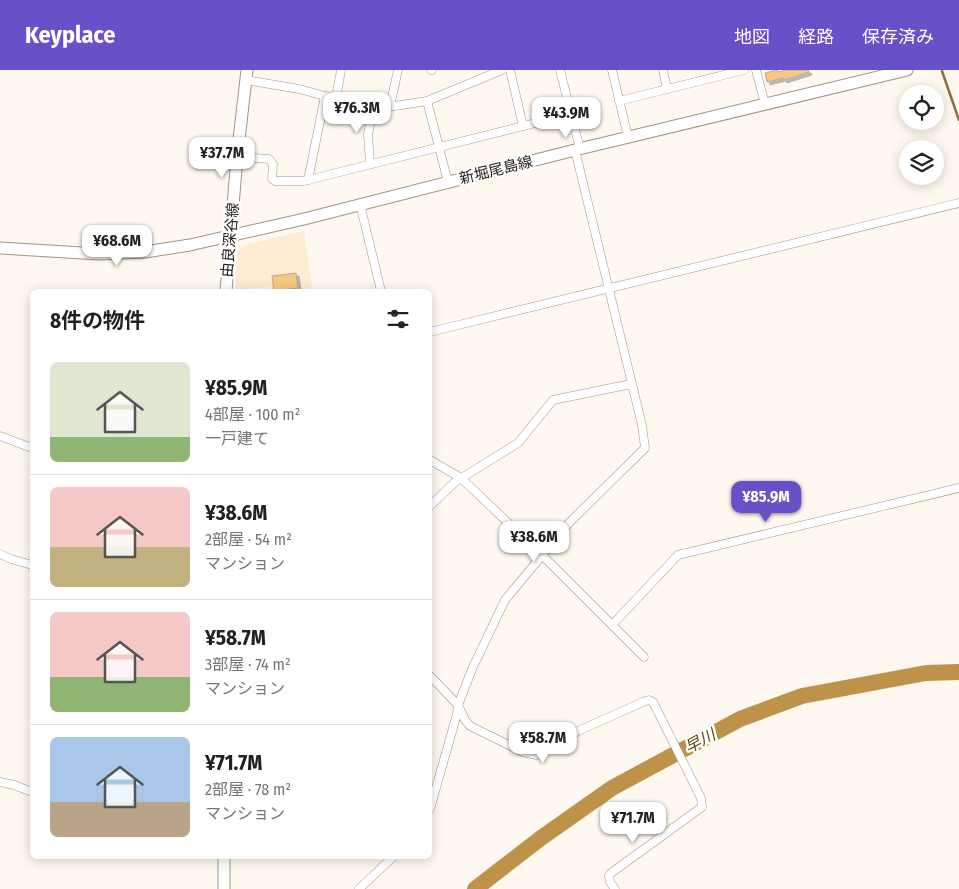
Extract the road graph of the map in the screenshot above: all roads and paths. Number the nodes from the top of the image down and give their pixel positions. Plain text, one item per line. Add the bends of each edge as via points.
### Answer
1 (341, 70) edge
2 (398, 70) edge
3 (502, 70) edge
4 (510, 70) edge
5 (560, 70) edge
6 (612, 70) edge
7 (663, 70) edge
8 (744, 70) edge
9 (756, 70) edge
10 (907, 70) edge
11 (710, 74) edge
12 (247, 75) edge
13 (667, 89) junction
14 (324, 96) junction
15 (336, 98) junction
16 (427, 101) junction
17 (619, 101) junction
18 (764, 104) junction
19 (374, 106) junction
20 (390, 106) junction
21 (572, 114) junction
22 (523, 126) junction
23 (628, 137) junction
24 (439, 147) junction
25 (577, 150) junction
26 (237, 157) junction
27 (370, 164) junction
28 (308, 180) junction
29 (448, 182) junction
30 (959, 203) edge
31 (360, 204) junction
32 (231, 236) junction
33 (0, 248) edge
34 (226, 289) edge
35 (381, 289) edge
36 (609, 289) junction
37 (432, 332) edge
38 (631, 384) junction
39 (0, 436) edge
40 (30, 447) edge
41 (432, 461) edge
42 (461, 478) junction
43 (959, 488) edge
44 (432, 504) edge
45 (0, 554) edge
46 (542, 555) junction
47 (30, 565) edge
48 (612, 625) junction
49 (644, 657) dead end
50 (432, 678) edge
51 (458, 705) junction
52 (0, 782) edge
53 (30, 791) edge
54 (432, 802) edge
55 (224, 859) edge
56 (391, 859) edge
57 (224, 889) edge
58 (359, 889) edge
59 (615, 889) edge

1 - 15 street
2 - 20 street
3 - 16 street
4 - 22 street
5 - 21 street
6 - 17 street
7 - 13 street
8 - 11 street
9 - 18 street
10 - 18 main road, 新堀尾島線
11 - 13 street
12 - 14 street
12 - 26 main road, 由良深谷線
13 - 17 street
14 - 15 street
14 - 28 street
15 - 19 street
16 - 20 street
16 - 24 street
17 - 23 street
18 - 23 main road, 新堀尾島線
19 - 20 street
19 - 27 street via 368,134
21 - 22 street
21 - 25 street
22 - 24 street
23 - 25 main road, 新堀尾島線
24 - 27 street
24 - 29 street
25 - 29 main road, 新堀尾島線
25 - 36 street
26 - 28 street via 269,159 275,181
26 - 32 main road, 由良深谷線
27 - 28 street
29 - 31 main road, 新堀尾島線
30 - 36 street
31 - 32 main road, 新堀尾島線
31 - 35 street
32 - 33 main road, 新堀尾島線 via 182,247 123,253
32 - 34 main road, 由良深谷線
36 - 37 street
36 - 38 street
38 - 42 street via 553,400 518,443
38 - 46 street via 645,448 569,523
39 - 40 street
41 - 42 street
42 - 44 street
42 - 46 street
43 - 48 street via 678,555
45 - 47 street
46 - 48 street
46 - 51 street via 505,600
48 - 49 street
50 - 51 street
51 - 54 street
51 - 59 street via 470,726 536,755 578,731 643,702 653,702 701,798 702,807 611,873 608,876
52 - 53 street
55 - 57 main road
56 - 58 street

